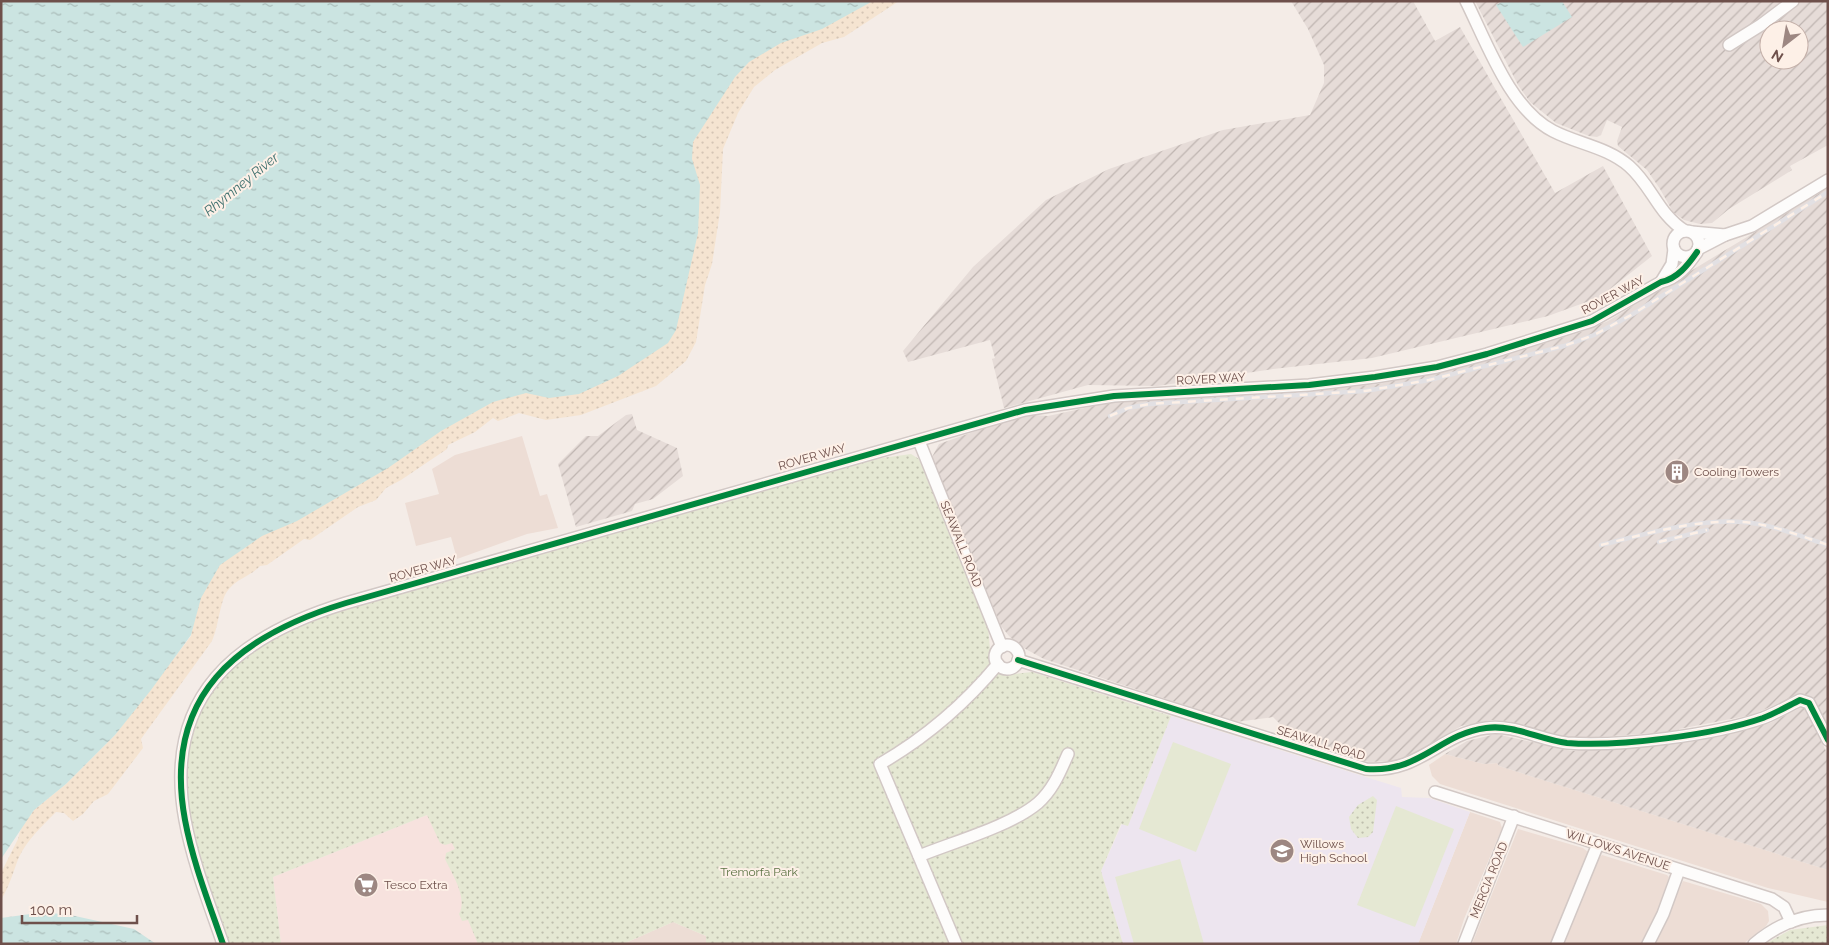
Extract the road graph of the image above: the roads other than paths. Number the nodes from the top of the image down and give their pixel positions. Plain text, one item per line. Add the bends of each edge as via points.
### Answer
1 (1466, 1) edge
2 (1793, 1) edge
3 (1729, 45) dead end
4 (1828, 180) edge
5 (1661, 210) junction
6 (1689, 231) junction
7 (1725, 235) junction
8 (1673, 247) junction
9 (1698, 250) junction
10 (1661, 282) junction
11 (919, 441) junction
12 (1002, 647) junction
13 (1018, 660) junction
14 (998, 664) junction
15 (1828, 740) edge
16 (1068, 754) dead end
17 (1435, 792) dead end
18 (1514, 816) junction
19 (1598, 844) junction
20 (919, 856) junction
21 (1679, 870) junction
22 (1828, 916) edge
23 (1791, 922) junction
24 (223, 944) edge
25 (956, 944) edge
26 (1464, 944) edge
27 (1556, 944) edge
28 (1648, 944) edge
29 (1754, 944) edge

1 - 5 street via 1511,90 1527,111 1553,132 1620,159 1635,171
2 - 3 street
4 - 7 street, ROVER WAY via 1752,226
5 - 6 street via 1667,218
5 - 8 street
6 - 7 street, ROVER WAY
6 - 8 street via 1675,237
6 - 9 street via 1698,238
7 - 9 street, ROVER WAY
8 - 9 street via 1682,257
8 - 10 street, ROVER WAY via 1672,264
9 - 10 street, ROVER WAY via 1678,274
10 - 11 street, ROVER WAY via 1592,321 1436,367 1309,385 1095,398 1025,410
11 - 12 street, SEAWALL ROAD
11 - 24 street, ROVER WAY via 331,608 286,625 242,652 219,673 199,702 186,733 181,761 183,809 190,844
12 - 13 street via 1014,648 1019,655
12 - 14 street via 996,654
13 - 14 street via 1008,669
13 - 15 street, SEAWALL ROAD via 1366,769 1410,764 1460,735 1481,728 1504,727 1568,743 1638,740 1745,723 1800,700 1809,703
14 - 20 street via 982,684 939,724 880,764
16 - 20 street via 1056,782 1038,802 1013,819
17 - 18 street, WILLOWS AVENUE
18 - 19 street, WILLOWS AVENUE
18 - 26 street, MERCIA ROAD
19 - 21 street, WILLOWS AVENUE
19 - 27 street
20 - 25 street
21 - 23 street, WILLOWS AVENUE via 1776,901 1784,907
21 - 28 street
22 - 23 street via 1810,916
23 - 29 street

